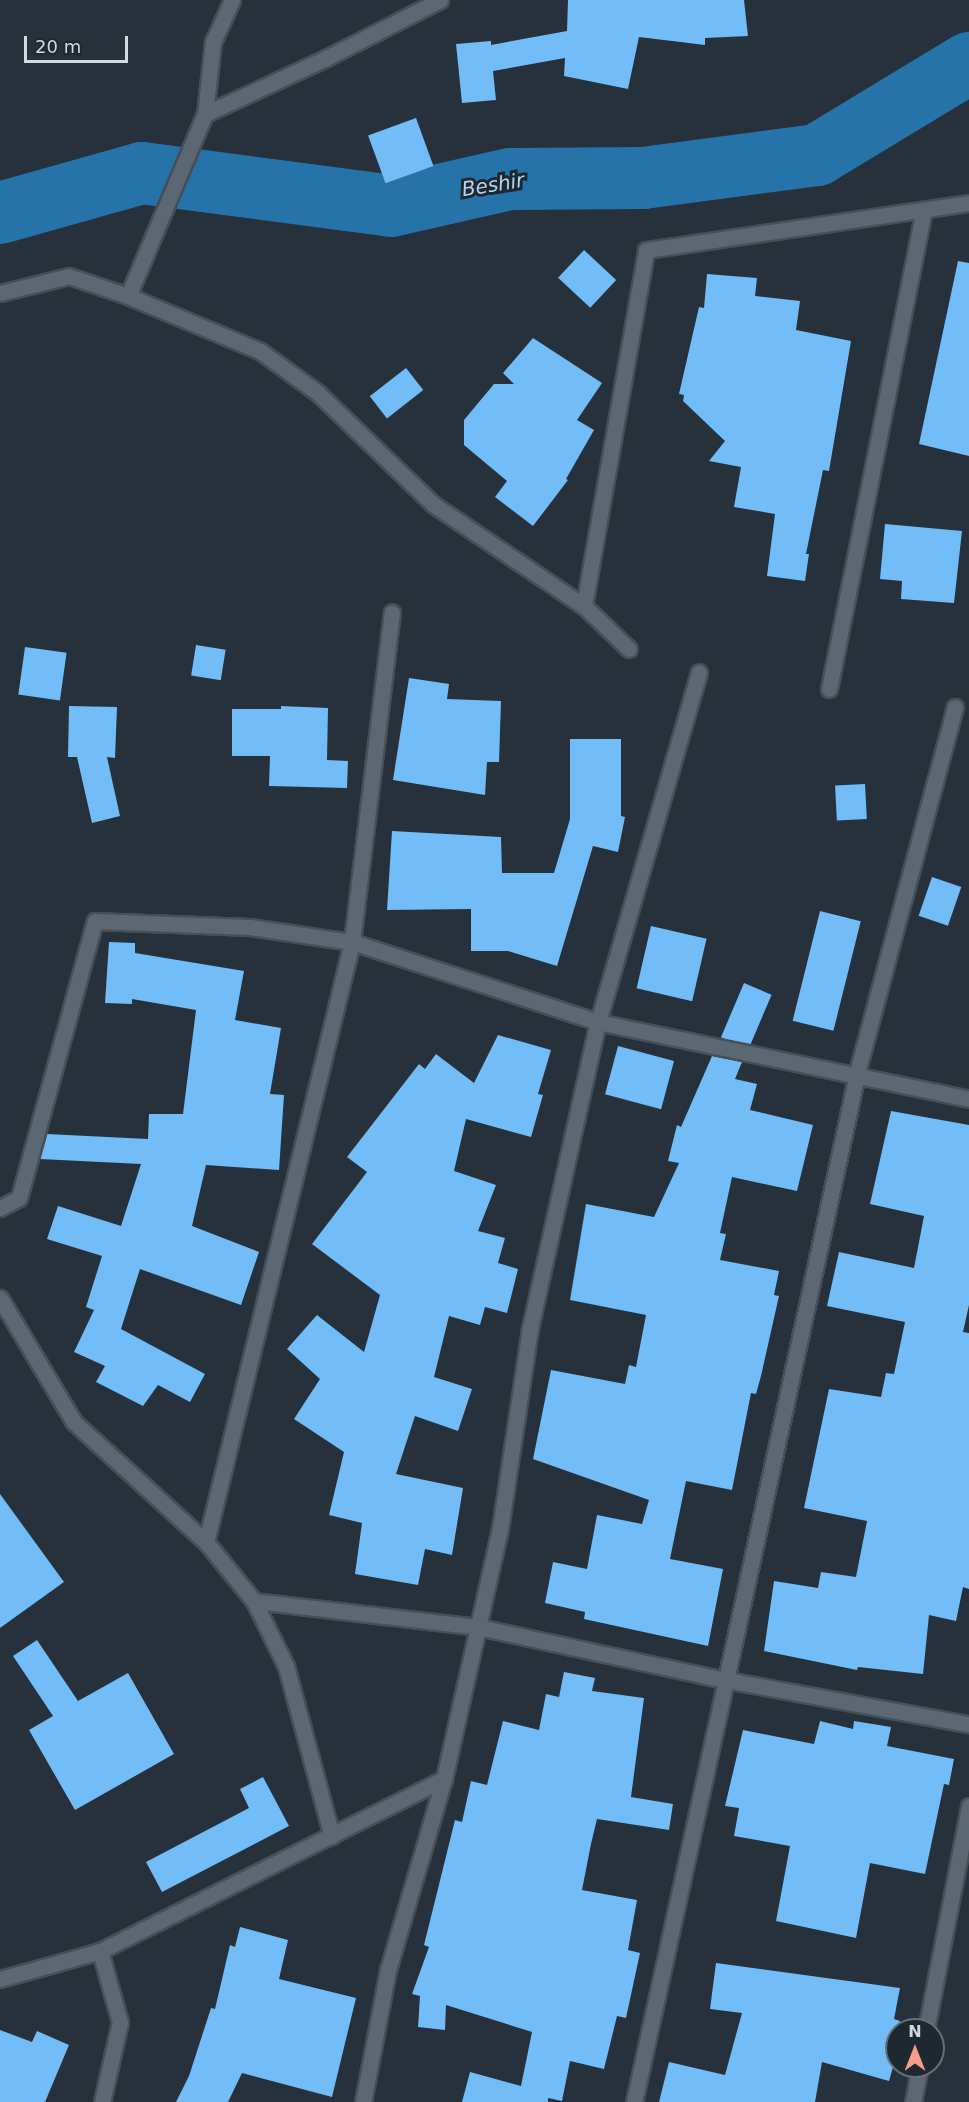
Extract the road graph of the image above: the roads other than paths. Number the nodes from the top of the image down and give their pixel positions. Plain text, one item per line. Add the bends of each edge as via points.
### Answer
1 (232, 0) edge
2 (440, 0) edge
3 (205, 114) junction
4 (969, 203) edge
5 (924, 210) junction
6 (0, 293) edge
7 (128, 297) junction
8 (584, 606) junction
9 (392, 612) dead end
10 (629, 650) dead end
11 (699, 672) dead end
12 (829, 689) dead end
13 (955, 707) dead end
14 (352, 942) junction
15 (598, 1022) junction
16 (856, 1074) junction
17 (969, 1099) edge
18 (0, 1208) edge
19 (0, 1298) edge
20 (206, 1542) junction
21 (254, 1601) junction
22 (478, 1627) junction
23 (726, 1680) junction
24 (969, 1724) edge
25 (444, 1779) junction
26 (969, 1806) edge
27 (332, 1836) junction
28 (100, 1951) junction
29 (0, 1979) edge
30 (928, 2018) edge
31 (918, 2078) edge
32 (102, 2102) edge
33 (363, 2102) edge
34 (634, 2102) edge
35 (913, 2102) edge

1 - 3 street via 213,42
2 - 3 street
3 - 7 street
4 - 5 street
5 - 8 street via 646,250
5 - 12 street
6 - 7 street via 69,276
7 - 8 street via 260,351 318,393 434,505
8 - 10 street
9 - 14 street
11 - 15 street
13 - 16 street
14 - 15 street
14 - 18 street via 250,927 95,921 19,1198
14 - 20 street
15 - 16 street
15 - 22 street via 530,1328 500,1529
16 - 17 street
16 - 23 street
19 - 20 street via 74,1422
20 - 21 street
21 - 22 street
21 - 27 street via 286,1666
22 - 23 street
22 - 25 street
23 - 24 street
23 - 34 street
25 - 27 street
25 - 33 street via 388,1970
26 - 30 street
27 - 28 street
28 - 29 street
28 - 32 street via 120,2022
31 - 35 street

